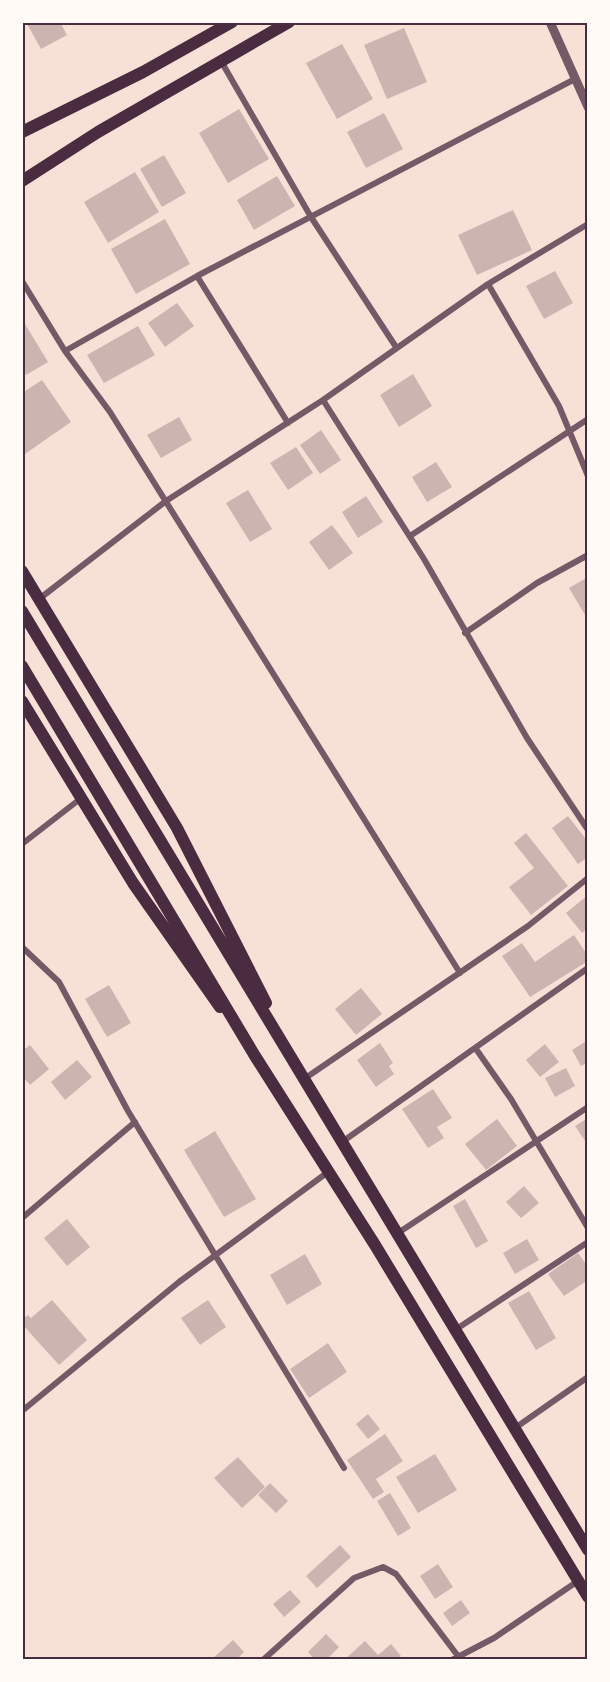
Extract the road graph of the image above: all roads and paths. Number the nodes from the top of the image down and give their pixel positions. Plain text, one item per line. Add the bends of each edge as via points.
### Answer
1 (232, 22) edge
2 (289, 22) edge
3 (550, 22) edge
4 (221, 61) junction
5 (575, 79) junction
6 (588, 107) edge
7 (22, 132) edge
8 (22, 181) edge
9 (311, 217) junction
10 (588, 225) edge
11 (197, 276) junction
12 (22, 281) edge
13 (488, 284) junction
14 (396, 347) junction
15 (65, 351) junction
16 (323, 400) junction
17 (588, 419) edge
18 (288, 423) junction
19 (570, 432) junction
20 (588, 476) edge
21 (166, 501) junction
22 (410, 536) junction
23 (588, 555) edge
24 (22, 571) edge
25 (38, 599) junction
26 (22, 611) edge
27 (465, 633) junction
28 (22, 666) edge
29 (22, 701) edge
30 (80, 799) junction
31 (588, 830) edge
32 (22, 844) edge
33 (588, 878) edge
34 (22, 947) edge
35 (588, 968) edge
36 (460, 973) junction
37 (476, 1049) junction
38 (255, 1056) junction
39 (304, 1079) junction
40 (588, 1107) edge
41 (135, 1122) junction
42 (342, 1142) junction
43 (537, 1142) junction
44 (329, 1172) junction
45 (22, 1218) edge
46 (588, 1228) edge
47 (398, 1233) junction
48 (588, 1242) edge
49 (214, 1254) junction
50 (455, 1330) junction
51 (588, 1377) edge
52 (22, 1411) edge
53 (515, 1428) junction
54 (344, 1468) dead end
55 (588, 1551) edge
56 (578, 1581) junction
57 (588, 1597) edge
58 (459, 1657) edge
59 (263, 1659) edge
60 (452, 1659) edge

1 - 7 highway
2 - 4 highway
3 - 5 street
4 - 8 highway
4 - 9 street
5 - 6 street
5 - 9 street
9 - 11 street
9 - 14 street
10 - 13 street
11 - 15 street
11 - 18 street
12 - 15 street
13 - 14 street
13 - 19 street
14 - 16 street
15 - 21 street via 110,412
16 - 18 street
16 - 22 street
17 - 19 street
18 - 21 street
19 - 20 street
19 - 22 street
21 - 25 street
21 - 36 street
22 - 27 street
23 - 27 street via 537,583
24 - 25 highway
25 - 39 highway via 177,828
26 - 39 highway
27 - 31 street via 527,738
28 - 38 highway
29 - 30 highway
30 - 32 street
30 - 38 highway via 179,953
33 - 36 street
34 - 41 street via 59,982
35 - 37 street
36 - 39 street
37 - 42 street
37 - 43 street
38 - 44 highway
39 - 42 highway
40 - 43 street
41 - 45 street
41 - 49 street
42 - 47 highway
43 - 46 street
43 - 47 street
44 - 49 street
44 - 56 highway
47 - 50 highway
48 - 50 street
49 - 52 street
49 - 54 street
50 - 53 highway
51 - 53 street
53 - 55 highway
56 - 57 highway
56 - 58 street
58 - 59 street via 396,1574 383,1567 354,1578
58 - 60 street

